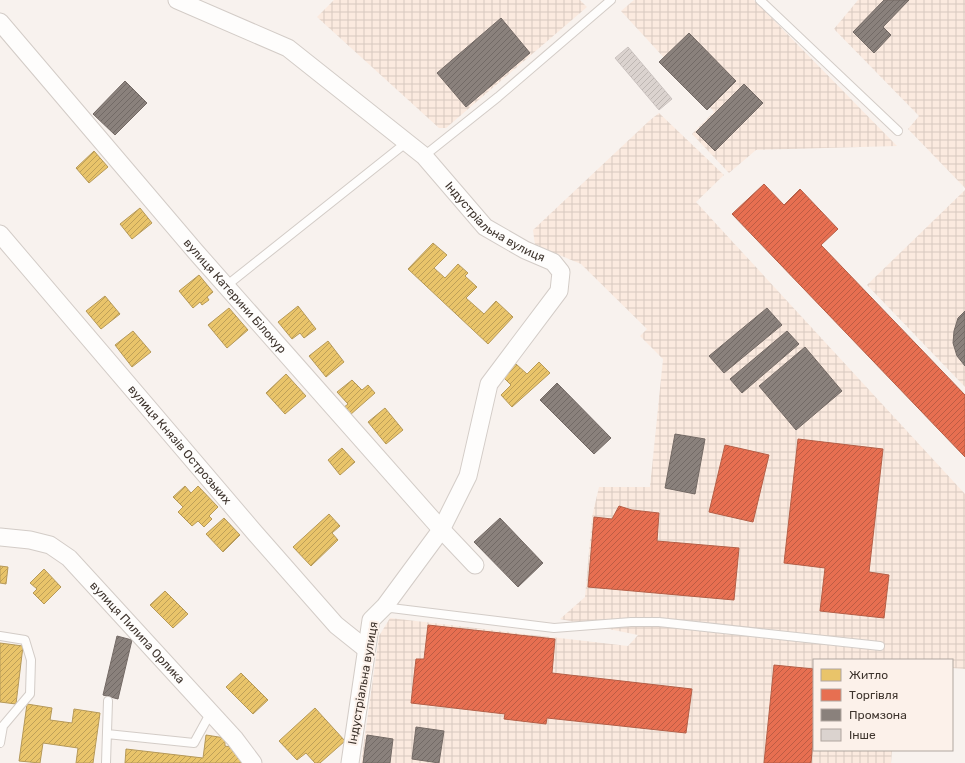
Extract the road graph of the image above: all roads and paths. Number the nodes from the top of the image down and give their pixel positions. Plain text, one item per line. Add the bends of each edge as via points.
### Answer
1 (177, 0) edge
2 (612, 0) edge
3 (760, 0) edge
4 (0, 22) edge
5 (898, 131) dead end
6 (407, 142) junction
7 (424, 156) junction
8 (0, 234) edge
9 (226, 286) junction
10 (441, 530) junction
11 (0, 537) edge
12 (475, 565) dead end
13 (380, 611) junction
14 (0, 636) edge
15 (880, 646) dead end
16 (366, 649) junction
17 (108, 702) dead end
18 (211, 712) junction
19 (107, 734) junction
20 (0, 743) edge
21 (106, 763) edge
22 (253, 763) edge
23 (350, 763) edge

1 - 6 street, Індустріальна вулиця via 288,48
2 - 7 lane
3 - 5 lane
4 - 9 street, вулиця Катерини Білокур
6 - 7 street, Індустріальна вулиця
6 - 9 lane
7 - 10 street, Індустріальна вулиця via 485,227 519,247 553,262 561,272 559,291 489,384 468,476
8 - 16 street, вулиця Князів Острозьких via 260,539 336,625
9 - 10 street, вулиця Катерини Білокур
10 - 12 street, вулиця Катерини Білокур
10 - 13 street, Індустріальна вулиця
11 - 18 street, вулиця Пилипа Орлика via 50,545 69,558
13 - 15 lane via 391,608 554,628 659,622
13 - 16 street, Індустріальна вулиця via 371,620
14 - 20 lane via 24,640 31,660 30,694 2,726
16 - 23 street, Індустріальна вулиця
17 - 19 lane
18 - 19 lane via 194,743
18 - 22 street, вулиця Пилипа Орлика
19 - 21 lane

